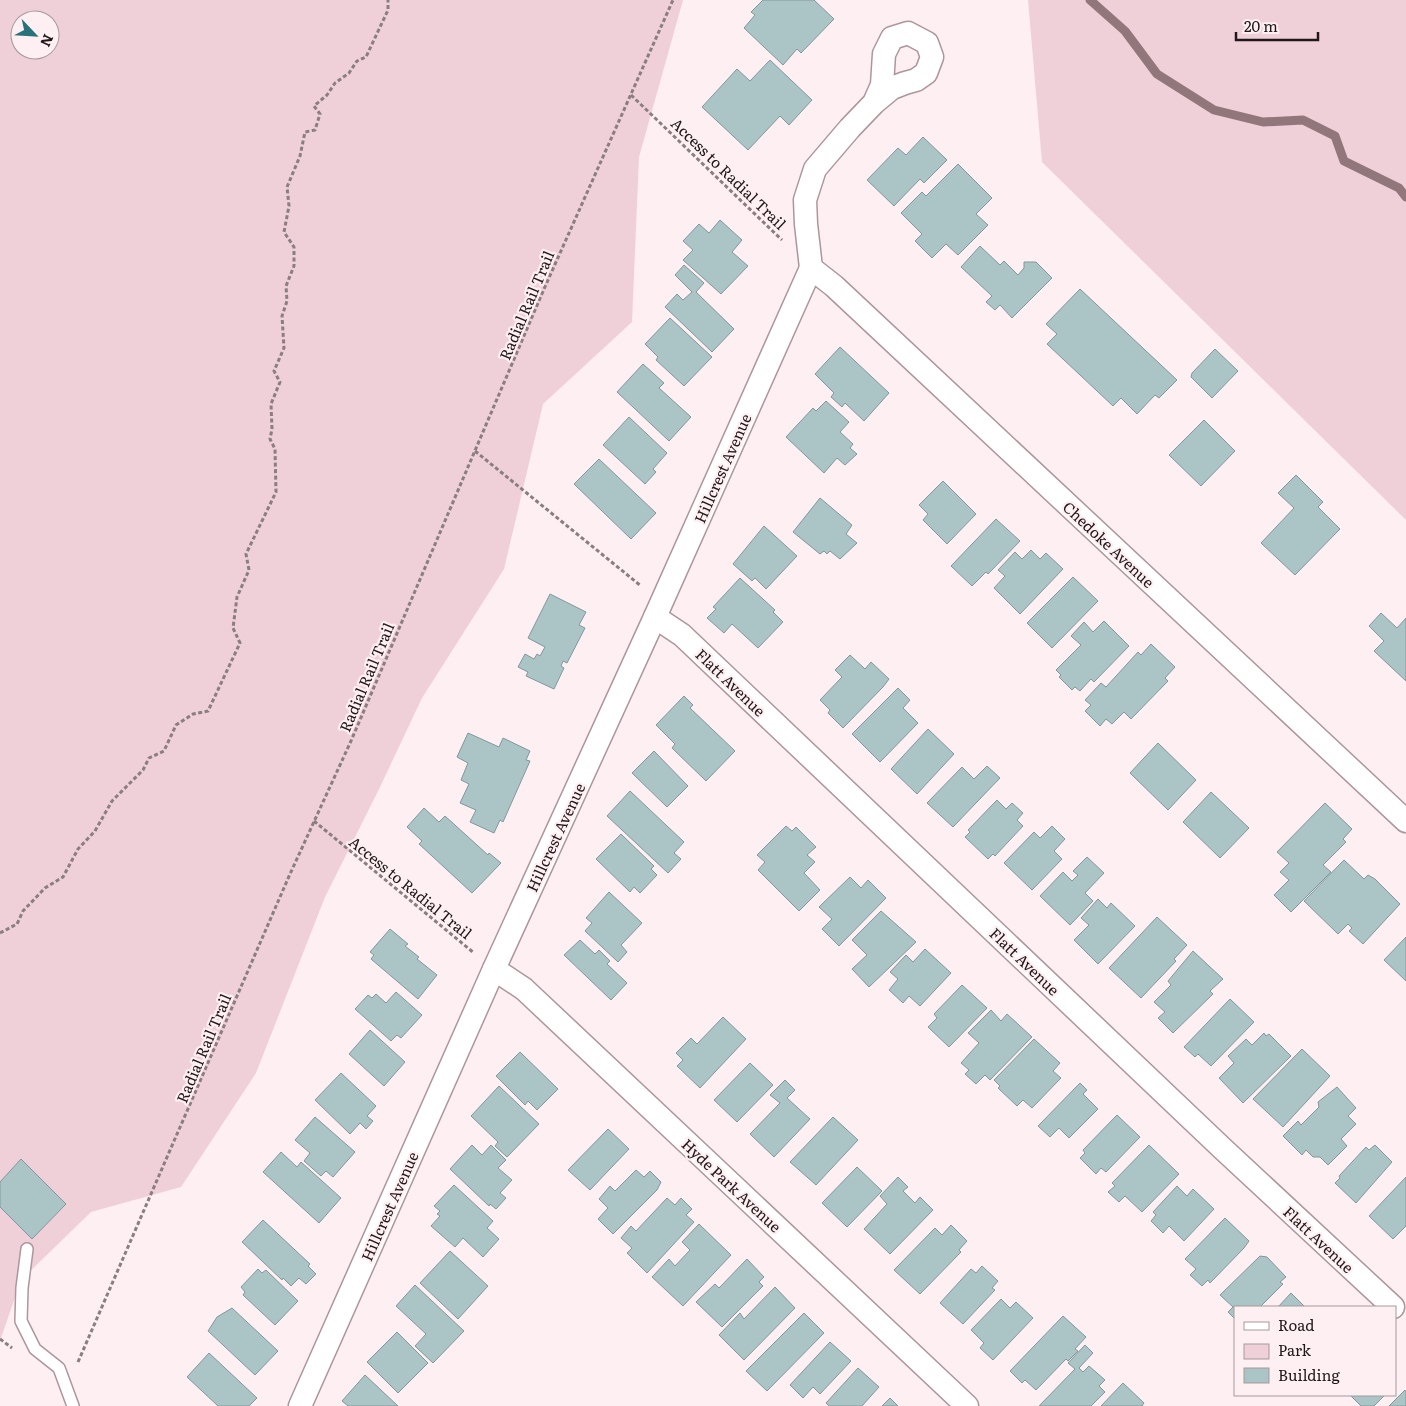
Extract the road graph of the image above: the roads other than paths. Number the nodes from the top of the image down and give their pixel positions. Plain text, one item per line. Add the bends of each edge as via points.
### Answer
1 (874, 103) dead end
2 (811, 268) junction
3 (658, 610) junction
4 (1406, 821) edge
5 (494, 969) junction
6 (27, 1249) dead end
7 (1392, 1306) edge
8 (1396, 1310) edge
9 (1406, 1320) edge
10 (73, 1406) edge
11 (300, 1406) edge
12 (967, 1406) edge

1 - 2 street via 815,169 805,200
2 - 3 street, Hillcrest Avenue
2 - 4 street, Chedoke Avenue
3 - 5 street, Hillcrest Avenue
3 - 7 street, Flatt Avenue
5 - 11 street, Hillcrest Avenue
5 - 12 street, Hyde Park Avenue via 524,989
6 - 10 lane via 21,1321 35,1349 59,1368
8 - 9 street, Flatt Avenue

